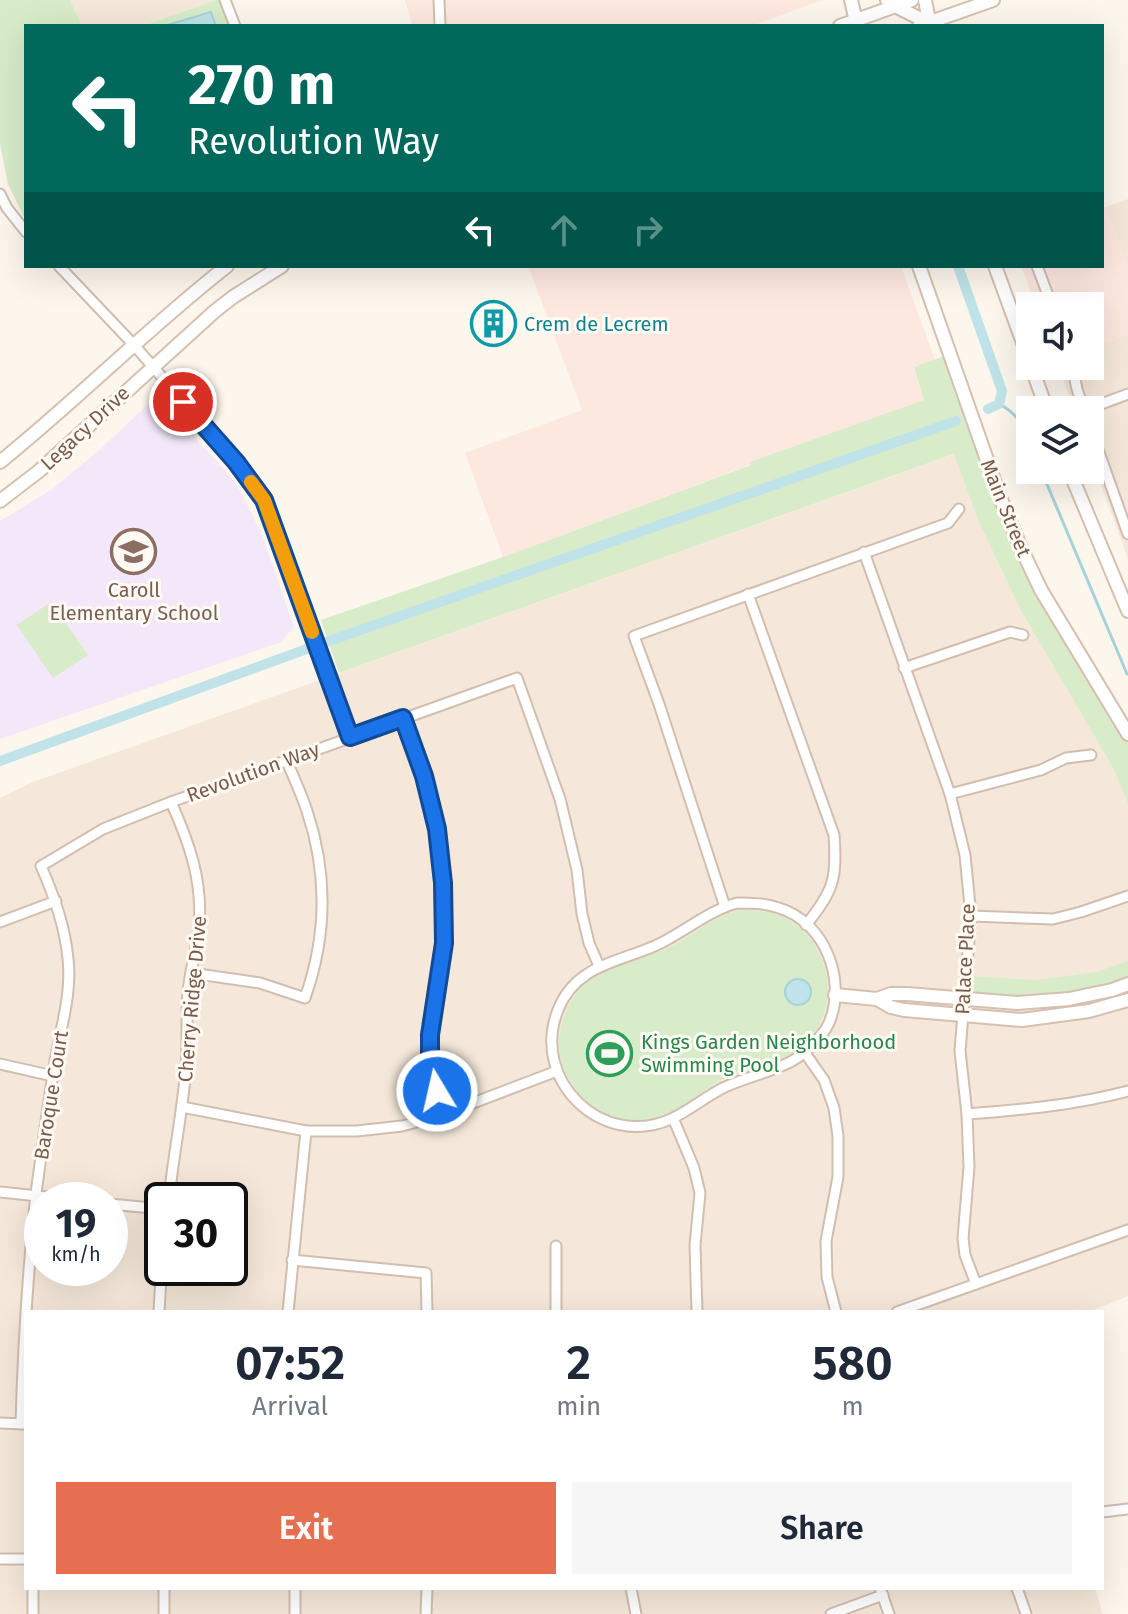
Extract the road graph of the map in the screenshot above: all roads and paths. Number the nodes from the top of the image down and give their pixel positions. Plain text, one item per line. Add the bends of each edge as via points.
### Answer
1 (225, 0) edge
2 (439, 0) edge
3 (851, 0) edge
4 (912, 0) edge
5 (925, 0) edge
6 (993, 0) edge
7 (891, 3) edge
8 (234, 24) edge
9 (440, 24) edge
10 (859, 24) edge
11 (924, 24) edge
12 (926, 24) edge
13 (929, 24) edge
14 (0, 194) edge
15 (24, 229) edge
16 (61, 268) edge
17 (225, 268) edge
18 (279, 268) edge
19 (920, 268) edge
20 (996, 268) edge
21 (1038, 268) edge
22 (1047, 292) edge
23 (1016, 323) edge
24 (134, 345) junction
25 (152, 367) junction
26 (1128, 394) edge
27 (1104, 403) edge
28 (0, 462) edge
29 (1104, 466) edge
30 (1075, 484) edge
31 (0, 501) edge
32 (959, 509) dead end
33 (1128, 534) edge
34 (864, 552) junction
35 (748, 594) junction
36 (1128, 611) edge
37 (1023, 635) dead end
38 (904, 668) junction
39 (1122, 710) edge
40 (403, 718) junction
41 (1128, 734) edge
42 (350, 737) junction
43 (1091, 755) dead end
44 (286, 759) junction
45 (950, 794) junction
46 (171, 802) junction
47 (41, 866) joint
48 (1128, 896) edge
49 (56, 901) junction
50 (725, 907) junction
51 (971, 916) junction
52 (0, 922) edge
53 (806, 925) junction
54 (599, 966) junction
55 (191, 973) junction
56 (1128, 984) edge
57 (835, 995) junction
58 (965, 997) junction
59 (877, 999) junction
60 (1128, 1000) edge
61 (963, 1015) junction
62 (805, 1053) junction
63 (0, 1064) edge
64 (557, 1071) junction
65 (53, 1076) junction
66 (1128, 1091) edge
67 (182, 1107) junction
68 (445, 1114) junction
69 (967, 1114) junction
70 (673, 1118) junction
71 (306, 1131) junction
72 (38, 1182) edge
73 (170, 1182) edge
74 (0, 1192) edge
75 (24, 1195) edge
76 (1128, 1230) edge
77 (556, 1246) dead end
78 (292, 1260) junction
79 (976, 1284) junction
80 (28, 1286) edge
81 (160, 1286) edge
82 (26, 1310) edge
83 (159, 1310) edge
84 (288, 1310) edge
85 (427, 1310) edge
86 (556, 1310) edge
87 (697, 1310) edge
88 (835, 1310) edge
89 (903, 1310) edge
90 (24, 1338) edge
91 (0, 1423) edge
92 (24, 1424) edge
93 (1128, 1509) edge
94 (1104, 1512) edge
95 (0, 1559) edge
96 (24, 1559) edge
97 (33, 1590) edge
98 (164, 1590) edge
99 (295, 1590) edge
100 (427, 1590) edge
101 (631, 1590) edge
102 (1018, 1590) edge
103 (881, 1592) edge
104 (33, 1614) edge
105 (164, 1614) edge
106 (295, 1614) edge
107 (426, 1614) edge
108 (636, 1614) edge
109 (831, 1614) edge
110 (889, 1614) edge
111 (1026, 1614) edge

1 - 8 street
2 - 9 street
3 - 10 main road
4 - 7 main road
5 - 12 main road
6 - 13 main road
7 - 10 main road
7 - 11 main road
14 - 15 street
16 - 24 street
17 - 24 main road, Legacy Drive
18 - 25 main road, Legacy Drive via 233,297
19 - 39 main road, Main Street via 1021,548 1041,590
20 - 23 main road
21 - 22 street
24 - 25 street
24 - 28 main road, Legacy Drive
25 - 31 main road, Legacy Drive
25 - 42 street via 264,500
26 - 27 street
29 - 33 street
30 - 36 main road
32 - 34 street via 948,523
34 - 35 street
34 - 38 street, Palace Place
35 - 50 street via 634,636
35 - 53 street via 834,835 831,889
37 - 38 street via 1010,632
38 - 45 street, Palace Place
39 - 41 main road, Main Street
40 - 42 street, Revolution Way
40 - 54 street, Revolution Way via 517,678 560,799 582,914
40 - 68 street via 437,829 443,883 444,943 430,1065
42 - 44 street, Revolution Way
43 - 45 street
44 - 46 street, Revolution Way
44 - 55 street via 307,812 323,898 320,942 305,998 260,983
45 - 51 street, Palace Place via 965,855
46 - 47 street, Revolution Way via 103,829
46 - 55 street, Cherry Ridge Drive via 185,833 200,898
47 - 49 street, Baroque Court
48 - 51 street via 1053,919
49 - 52 street
49 - 65 street, Baroque Court via 69,960 68,999
50 - 53 street via 755,903 780,908
50 - 54 street via 662,943
51 - 58 street, Palace Place
53 - 57 street via 826,949
54 - 64 street via 576,983 558,1010 552,1047
55 - 67 street, Cherry Ridge Drive
56 - 58 main road via 1069,999 1017,1003
57 - 59 main road
57 - 62 street via 824,1033
58 - 59 main road via 891,994
58 - 61 street, Palace Place
59 - 61 main road via 904,1010
60 - 61 main road via 1022,1020
61 - 69 street, Palace Place via 960,1051
62 - 70 street via 727,1086
62 - 88 street via 824,1080 838,1136 838,1177 826,1241
63 - 65 street
64 - 68 street
64 - 70 street via 571,1095 591,1114 608,1121 636,1126
65 - 72 street, Baroque Court
66 - 69 street via 1092,1101
67 - 71 street
67 - 73 street, Cherry Ridge Drive
68 - 71 street via 402,1126
69 - 79 street, Palace Place via 963,1238
70 - 87 street via 700,1193
71 - 78 street
74 - 75 street
76 - 79 street
77 - 86 street
78 - 84 street
78 - 85 street via 426,1273
79 - 89 street
80 - 82 street, Baroque Court
81 - 83 street
90 - 92 street, Baroque Court
91 - 92 street
93 - 94 street
95 - 96 street
97 - 104 street
98 - 105 street
99 - 106 street
100 - 107 street
101 - 108 street
102 - 111 street
103 - 109 street
103 - 110 street

